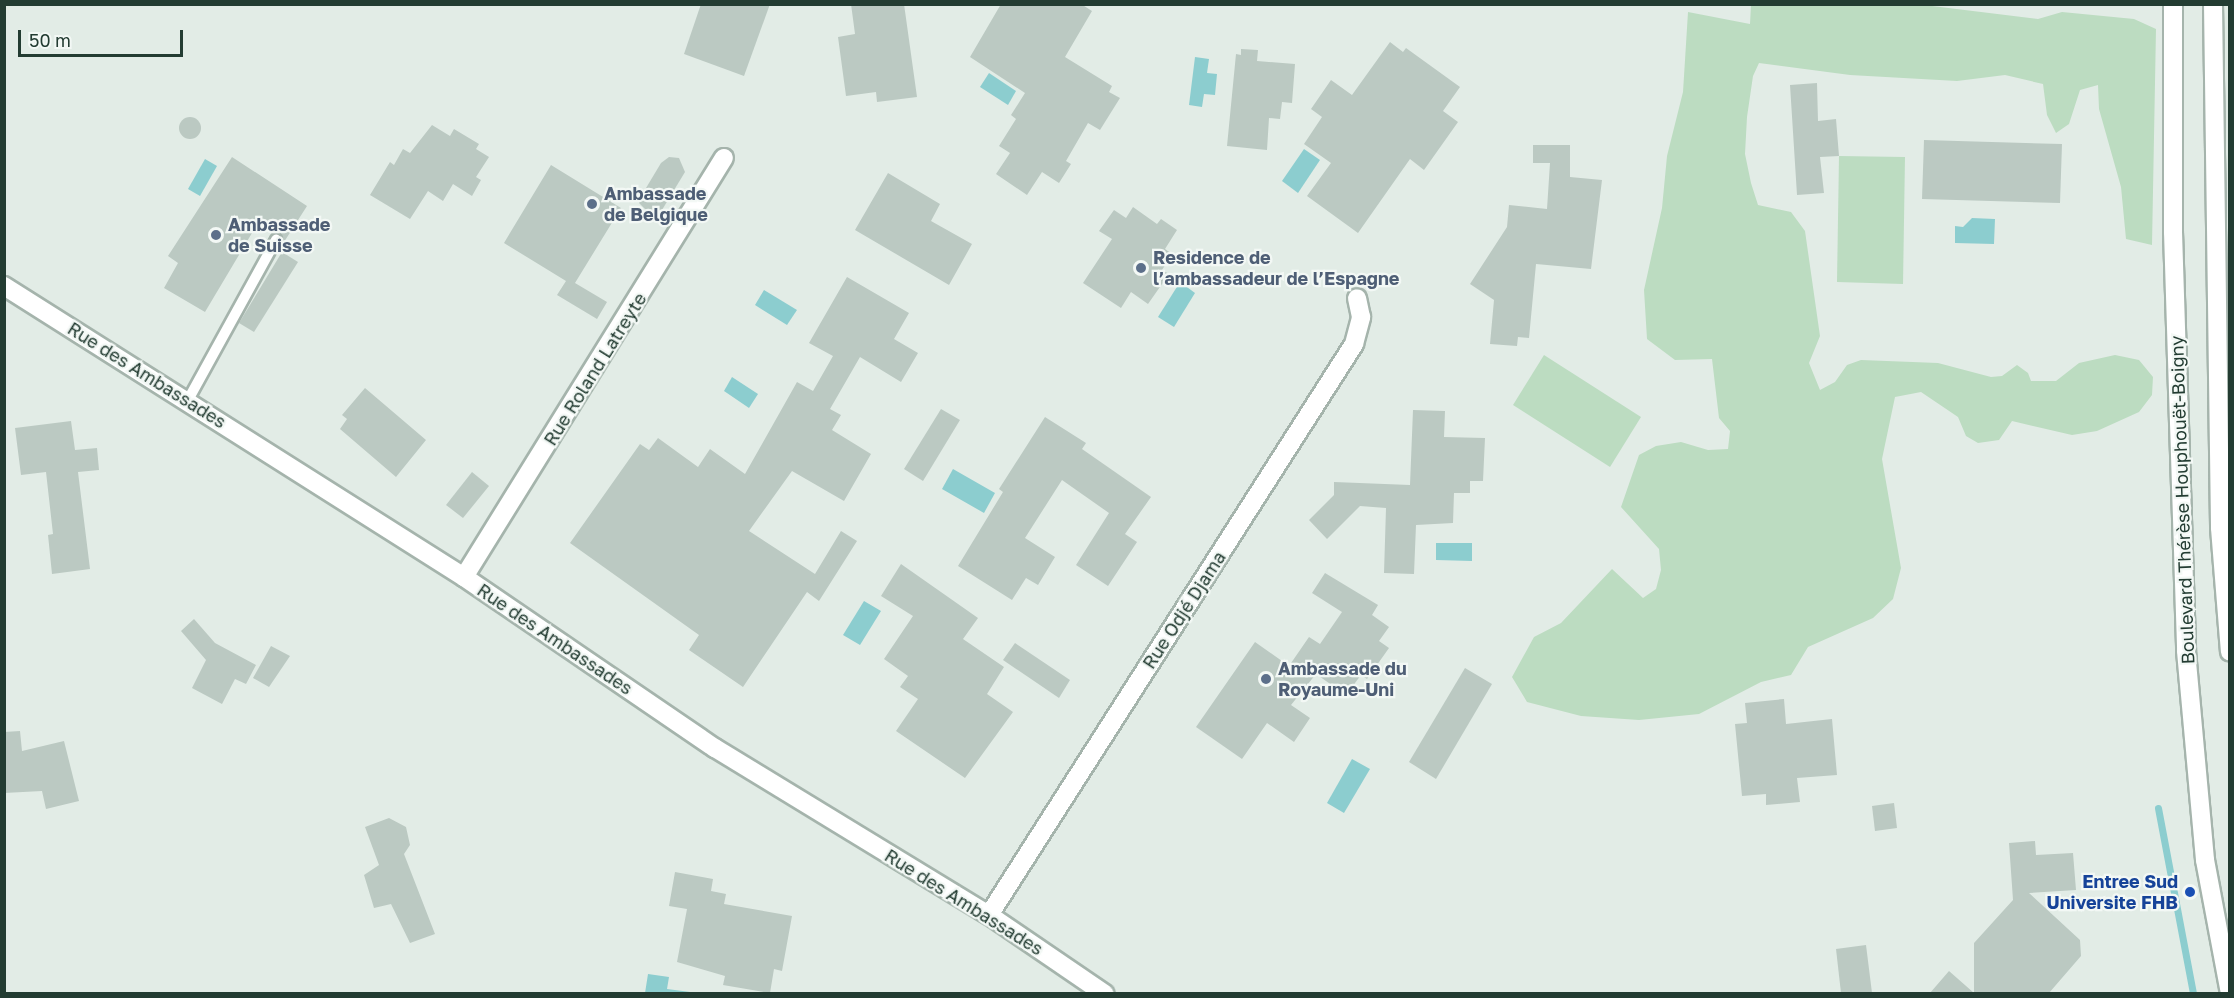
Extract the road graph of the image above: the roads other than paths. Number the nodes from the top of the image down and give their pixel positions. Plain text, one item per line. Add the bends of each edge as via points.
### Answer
1 (2173, 4) edge
2 (2213, 4) edge
3 (724, 158) dead end
4 (276, 240) dead end
5 (4, 286) edge
6 (1357, 298) dead end
7 (188, 400) junction
8 (464, 578) junction
9 (2229, 652) edge
10 (989, 915) junction
11 (1105, 993) edge
12 (2229, 993) edge

1 - 12 street, Boulevard Thérèse Houphouët-Boigny via 2173,232 2186,651 2205,860
2 - 9 street, Boulevard Thérèse Houphouët-Boigny via 2220,504
3 - 8 street, Rue Roland Latreyte
4 - 7 lane
5 - 7 street, Rue des Ambassades
6 - 10 street, Rue Odjé Djama via 1361,317 1354,344
7 - 8 street, Rue des Ambassades
8 - 10 street, Rue des Ambassades via 715,748
10 - 11 street, Rue des Ambassades

